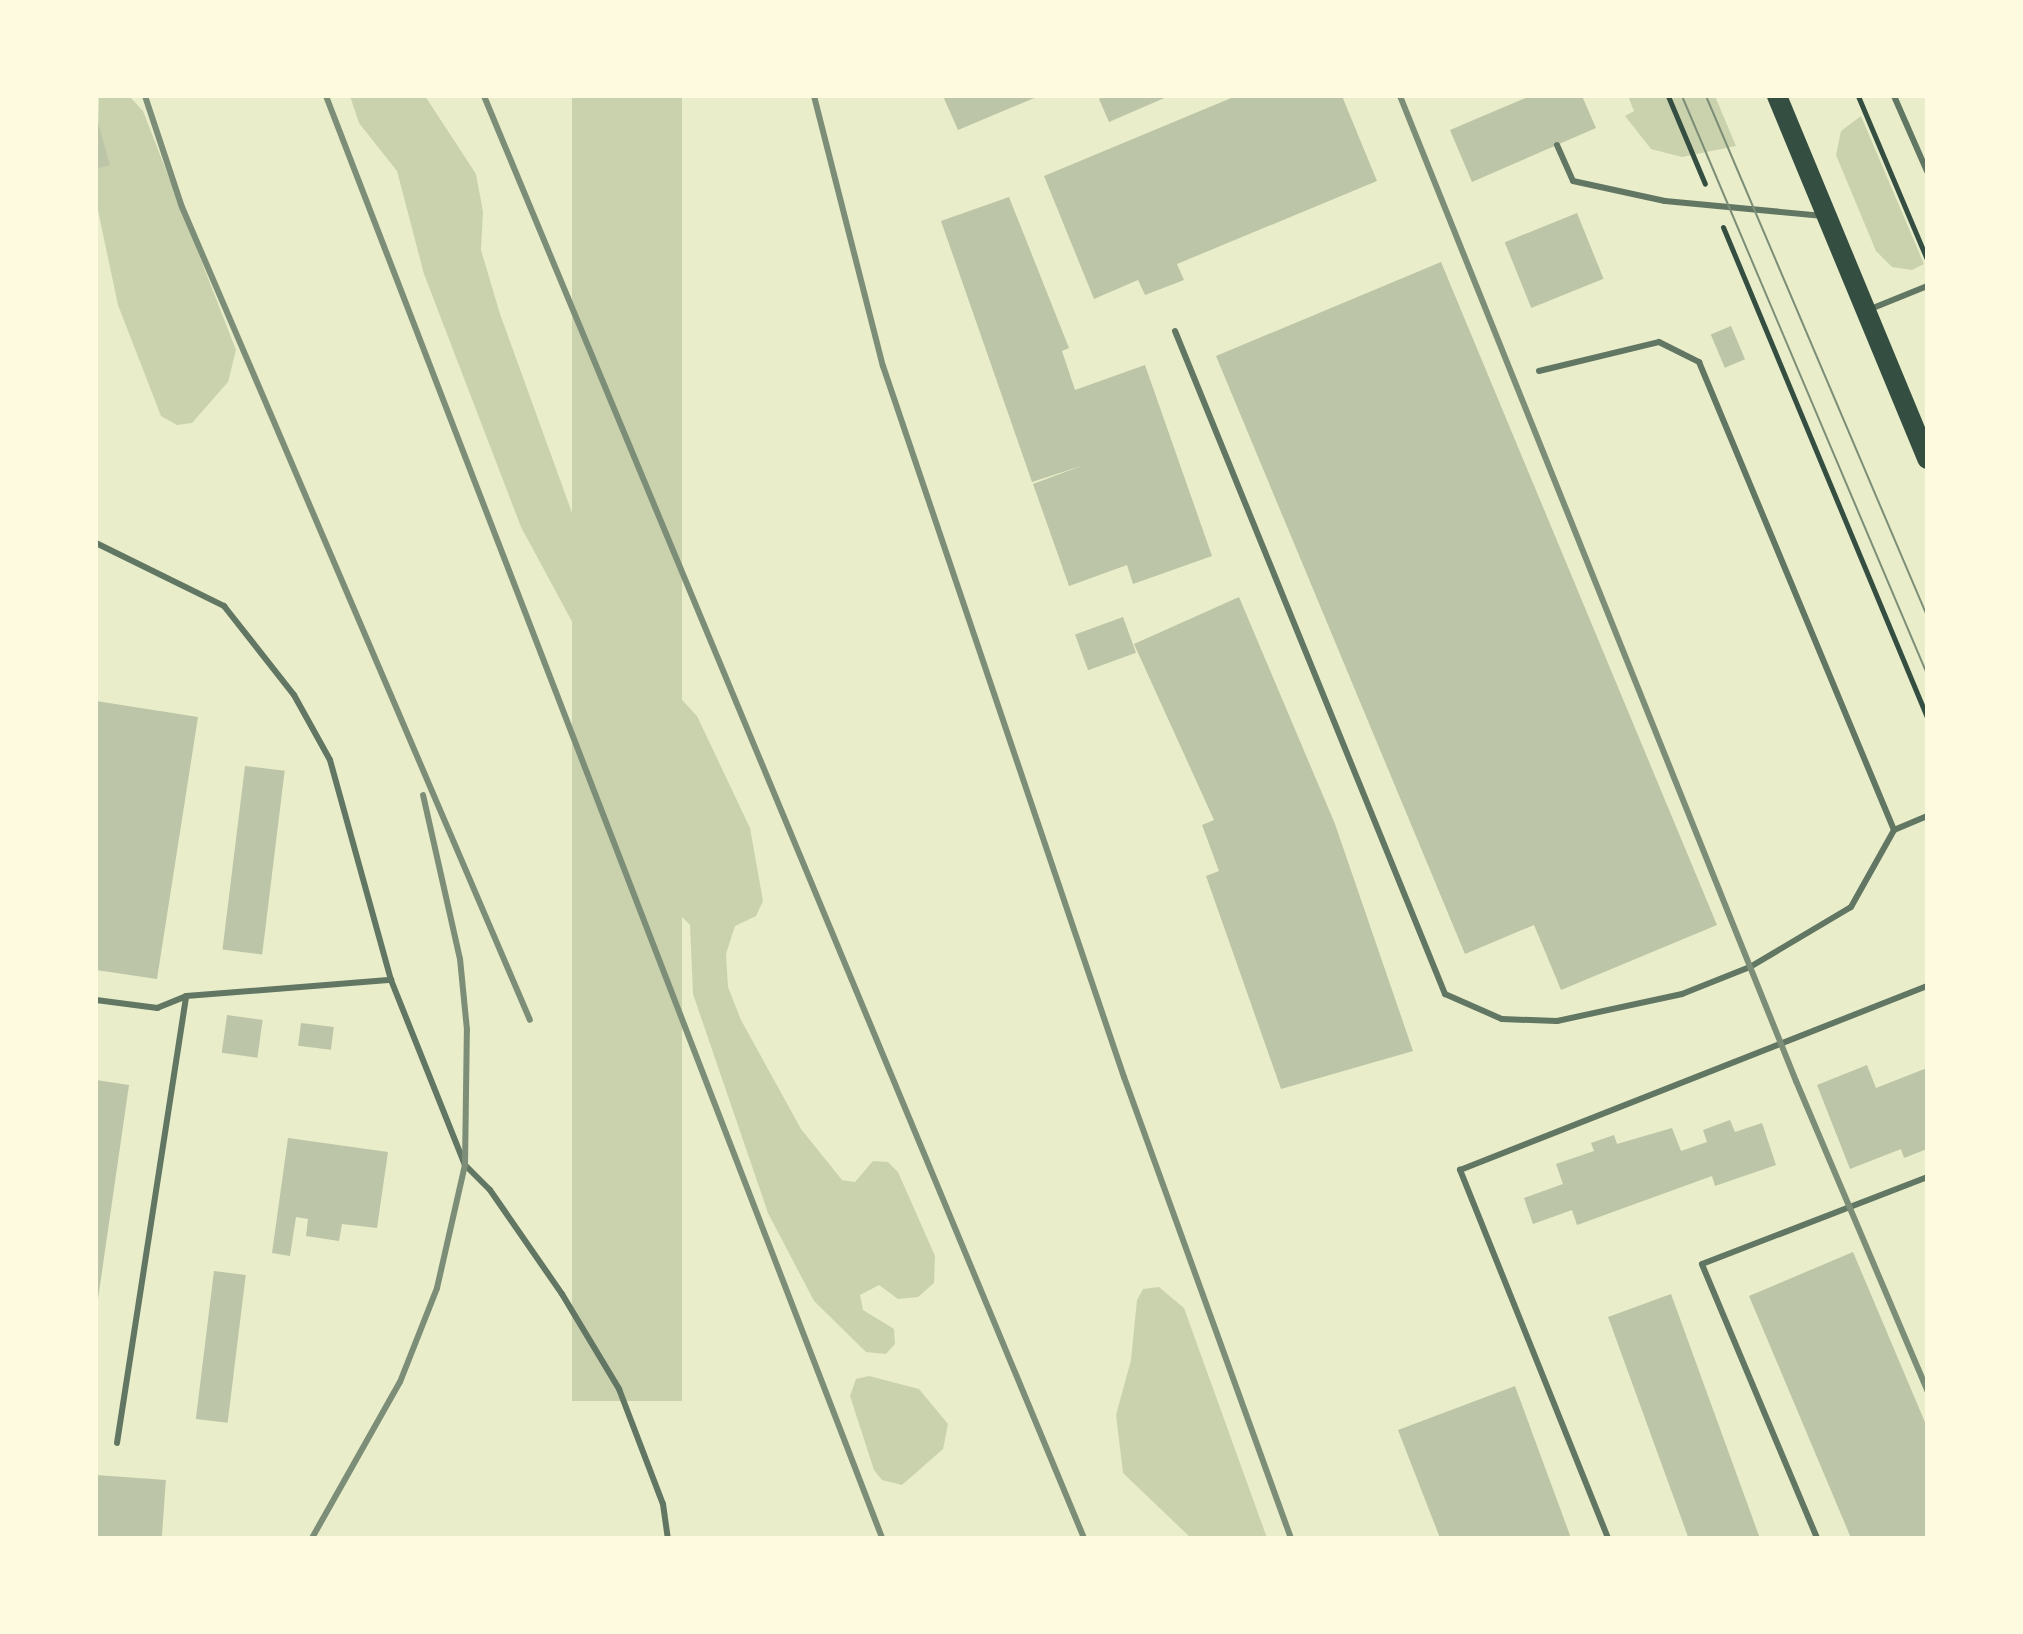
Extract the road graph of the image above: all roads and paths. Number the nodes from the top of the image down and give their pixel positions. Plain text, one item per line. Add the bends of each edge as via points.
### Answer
1 (1668, 96) edge
2 (1782, 96) edge
3 (1858, 96) edge
4 (1894, 96) edge
5 (1557, 145) dead end
6 (1927, 171) edge
7 (1714, 206) junction
8 (1826, 216) junction
9 (1927, 259) edge
10 (1927, 286) edge
11 (1865, 311) junction
12 (1175, 331) dead end
13 (1539, 371) dead end
14 (1927, 459) edge
15 (96, 543) edge
16 (1927, 717) edge
17 (1927, 816) edge
18 (1894, 830) junction
19 (391, 980) junction
20 (1927, 986) edge
21 (186, 996) junction
22 (96, 1000) edge
23 (1927, 1177) edge
24 (117, 1443) dead end
25 (668, 1538) edge
26 (1608, 1538) edge
27 (1817, 1538) edge

1 - 7 path
2 - 8 main road
3 - 9 path
4 - 6 lane
5 - 7 lane via 1573,181
7 - 8 lane
7 - 16 path
8 - 11 main road
10 - 11 lane
11 - 14 main road
12 - 18 lane via 1445,994 1473,1011 1502,1019 1557,1021 1682,994 1750,967 1851,907
13 - 18 lane via 1659,342 1699,362
15 - 19 lane via 224,606 294,695 330,760
17 - 18 lane
19 - 21 lane
19 - 25 lane via 465,1165 490,1190 562,1294 619,1389 663,1504
20 - 26 lane via 1460,1170
21 - 22 lane via 157,1008
21 - 24 lane
23 - 27 lane via 1702,1264

